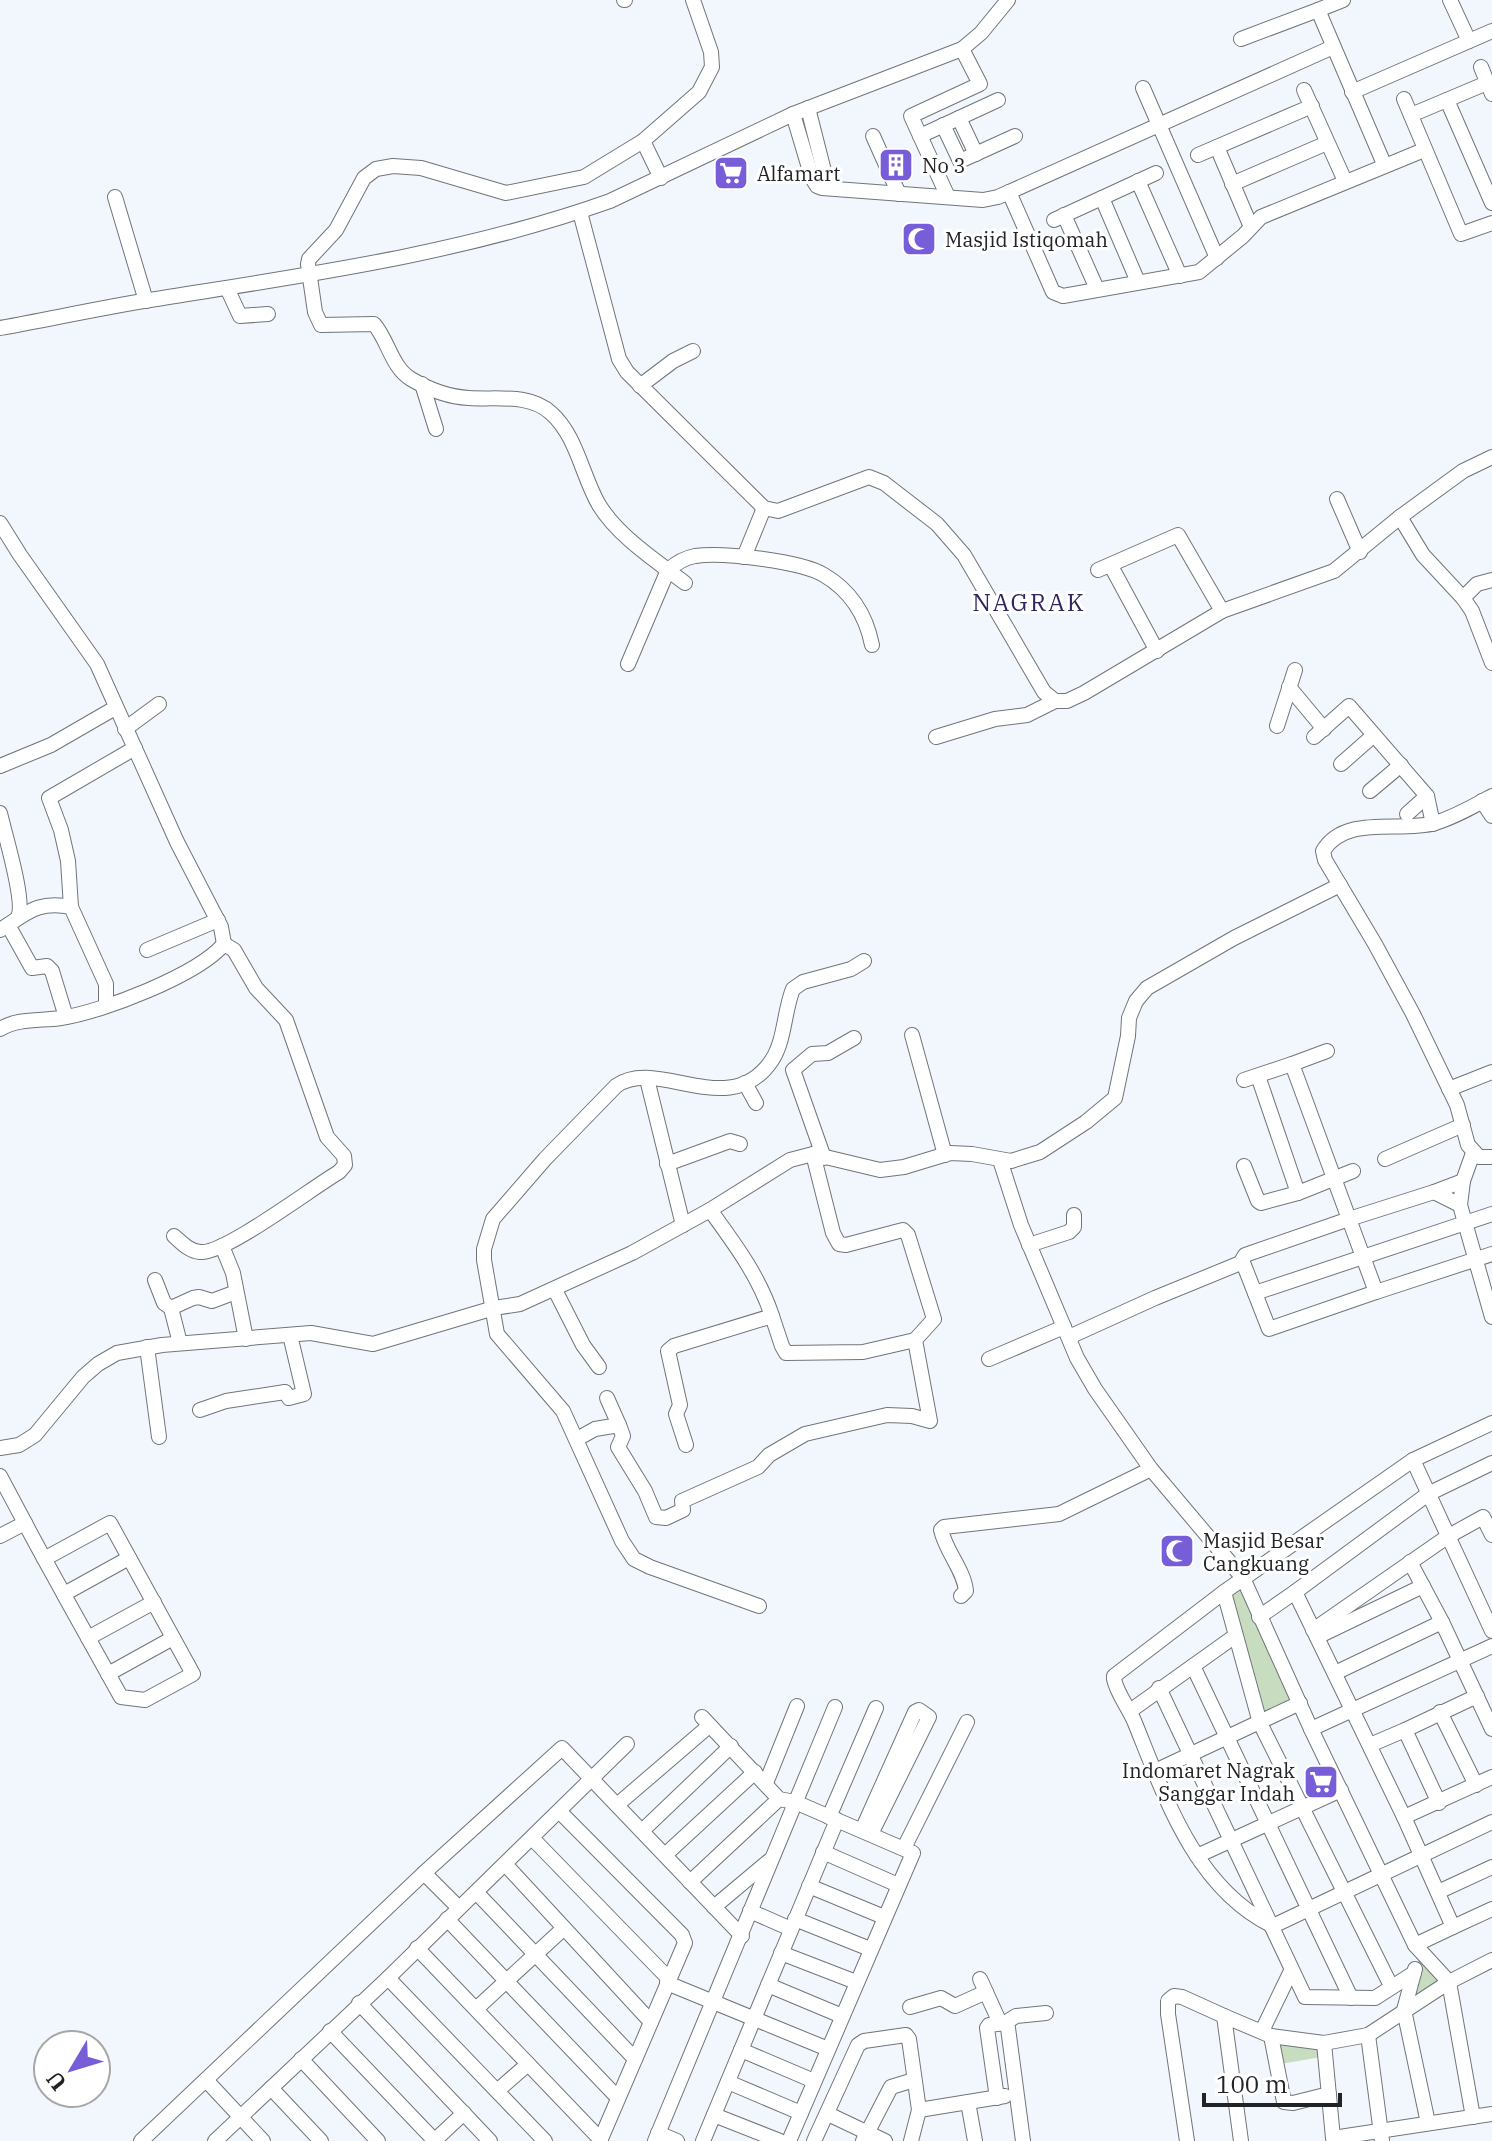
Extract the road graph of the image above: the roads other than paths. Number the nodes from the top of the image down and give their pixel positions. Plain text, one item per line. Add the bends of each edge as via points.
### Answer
1 (693, 0) edge
2 (1343, 0) edge
3 (1450, 0) edge
4 (1002, 2) edge
5 (1318, 10) junction
6 (1492, 31) edge
7 (1241, 39) dead end
8 (1469, 41) junction
9 (1333, 47) junction
10 (962, 49) junction
11 (1481, 67) dead end
12 (1143, 88) dead end
13 (1490, 88) edge
14 (1304, 90) dead end
15 (1352, 92) junction
16 (1404, 99) dead end
17 (998, 100) dead end
18 (1447, 100) junction
19 (1312, 106) junction
20 (808, 108) junction
21 (793, 114) junction
22 (1411, 115) junction
23 (959, 118) junction
24 (1158, 124) junction
25 (943, 125) junction
26 (873, 136) dead end
27 (920, 136) junction
28 (1015, 136) dead end
29 (643, 141) junction
30 (1327, 143) junction
31 (1217, 147) junction
32 (1424, 150) junction
33 (976, 154) junction
34 (1198, 155) dead end
35 (1384, 164) junction
36 (1156, 173) dead end
37 (661, 178) junction
38 (1138, 181) junction
39 (1345, 181) junction
40 (1232, 184) junction
41 (837, 189) junction
42 (1009, 192) junction
43 (899, 194) junction
44 (115, 197) dead end
45 (948, 197) junction
46 (1102, 198) junction
47 (1492, 203) edge
48 (580, 212) junction
49 (1251, 227) junction
50 (1491, 228) edge
51 (1217, 258) junction
52 (311, 275) junction
53 (1180, 276) junction
54 (1138, 282) junction
55 (227, 288) junction
56 (1097, 289) junction
57 (146, 301) junction
58 (268, 314) dead end
59 (0, 328) edge
60 (693, 351) dead end
61 (422, 384) junction
62 (640, 386) junction
63 (436, 429) dead end
64 (1492, 457) edge
65 (1337, 499) dead end
66 (764, 508) junction
67 (1400, 517) junction
68 (0, 523) edge
69 (1360, 552) junction
70 (744, 557) junction
71 (668, 570) junction
72 (1492, 580) edge
73 (685, 583) dead end
74 (1463, 598) junction
75 (1222, 611) junction
76 (872, 645) dead end
77 (1157, 651) junction
78 (1492, 663) edge
79 (628, 664) dead end
80 (1295, 670) dead end
81 (1289, 687) junction
82 (1055, 701) junction
83 (159, 704) dead end
84 (115, 708) junction
85 (1277, 726) dead end
86 (125, 729) junction
87 (1374, 735) junction
88 (936, 737) dead end
89 (135, 748) junction
90 (1341, 764) dead end
91 (1401, 765) junction
92 (0, 766) edge
93 (1370, 791) dead end
94 (1427, 796) junction
95 (1487, 799) edge
96 (0, 813) edge
97 (1407, 814) dead end
98 (1492, 816) edge
99 (1433, 824) junction
100 (1340, 885) junction
101 (71, 907) junction
102 (218, 920) junction
103 (9, 924) edge
104 (224, 944) junction
105 (147, 950) dead end
106 (864, 961) dead end
107 (106, 1005) junction
108 (66, 1017) junction
109 (0, 1029) edge
110 (912, 1035) dead end
111 (854, 1038) dead end
112 (1327, 1051) dead end
113 (1292, 1064) junction
114 (1492, 1072) edge
115 (647, 1079) junction
116 (745, 1083) junction
117 (1449, 1089) junction
118 (756, 1103) dead end
119 (1463, 1125) junction
120 (740, 1144) dead end
121 (1473, 1153) junction
122 (945, 1155) junction
123 (818, 1156) junction
124 (1492, 1157) edge
125 (1385, 1159) dead end
126 (1000, 1160) junction
127 (667, 1164) junction
128 (1244, 1166) dead end
129 (1353, 1171) dead end
130 (1334, 1179) junction
131 (1463, 1181) junction
132 (1434, 1192) junction
133 (1298, 1193) junction
134 (1460, 1205) junction
135 (710, 1210) junction
136 (1492, 1214) edge
137 (1074, 1215) dead end
138 (1349, 1219) junction
139 (1465, 1223) junction
140 (683, 1225) junction
141 (174, 1236) dead end
142 (1029, 1245) junction
143 (222, 1246) junction
144 (1492, 1254) edge
145 (1364, 1255) junction
146 (1476, 1259) junction
147 (1243, 1262) junction
148 (155, 1280) dead end
149 (555, 1290) junction
150 (236, 1292) junction
151 (1376, 1292) junction
152 (1255, 1293) junction
153 (1489, 1296) edge
154 (171, 1308) junction
155 (494, 1308) junction
156 (772, 1316) junction
157 (1492, 1317) edge
158 (1067, 1332) junction
159 (290, 1335) junction
160 (246, 1339) junction
161 (915, 1340) junction
162 (180, 1343) junction
163 (147, 1347) junction
164 (989, 1359) dead end
165 (599, 1367) dead end
166 (607, 1398) dead end
167 (200, 1410) dead end
168 (1492, 1423) edge
169 (619, 1425) junction
170 (159, 1437) dead end
171 (577, 1439) junction
172 (686, 1445) dead end
173 (0, 1448) edge
174 (1413, 1460) junction
175 (1492, 1463) edge
176 (1151, 1469) junction
177 (2, 1486) edge
178 (1428, 1494) junction
179 (1487, 1515) edge
180 (25, 1523) junction
181 (1492, 1535) edge
182 (0, 1536) edge
183 (1447, 1537) junction
184 (44, 1559) junction
185 (132, 1562) junction
186 (1410, 1562) junction
187 (1243, 1578) junction
188 (1423, 1586) junction
189 (1224, 1592) junction
190 (1295, 1592) junction
191 (961, 1596) dead end
192 (66, 1598) junction
193 (154, 1602) junction
194 (759, 1606) dead end
195 (1259, 1617) junction
196 (1442, 1622) junction
197 (1492, 1631) edge
198 (1315, 1634) junction
199 (1235, 1636) junction
200 (88, 1638) junction
201 (173, 1638) junction
202 (1492, 1646) edge
203 (1460, 1661) junction
204 (1193, 1666) junction
205 (1335, 1673) junction
206 (108, 1674) junction
207 (1159, 1688) junction
208 (1477, 1696) junction
209 (1300, 1703) junction
210 (797, 1706) dead end
211 (835, 1707) dead end
212 (876, 1708) dead end
213 (1130, 1711) junction
214 (1354, 1712) junction
215 (1440, 1712) junction
216 (967, 1722) dead end
217 (1260, 1723) junction
218 (1311, 1729) junction
219 (1492, 1729) edge
220 (1405, 1730) junction
221 (1226, 1737) junction
222 (627, 1744) dead end
223 (1370, 1745) junction
224 (731, 1746) junction
225 (1191, 1754) junction
226 (1155, 1771) junction
227 (755, 1772) junction
228 (1492, 1777) edge
229 (593, 1779) junction
230 (766, 1783) junction
231 (1476, 1785) junction
232 (1341, 1790) junction
233 (779, 1799) junction
234 (795, 1802) junction
235 (1439, 1803) junction
236 (617, 1805) junction
237 (1304, 1808) junction
238 (560, 1812) junction
239 (1404, 1817) junction
240 (833, 1818) junction
241 (1492, 1822) edge
242 (1268, 1825) junction
243 (642, 1831) junction
244 (867, 1832) junction
245 (532, 1838) junction
246 (1233, 1840) junction
247 (904, 1848) junction
248 (823, 1852) junction
249 (665, 1855) junction
250 (1197, 1856) junction
251 (1420, 1856) junction
252 (772, 1858) junction
253 (505, 1864) junction
254 (1492, 1867) edge
255 (424, 1873) junction
256 (1380, 1875) junction
257 (690, 1882) junction
258 (898, 1885) junction
259 (809, 1886) junction
260 (476, 1892) junction
261 (1342, 1892) junction
262 (1438, 1892) junction
263 (714, 1907) junction
264 (459, 1908) junction
265 (1308, 1908) junction
266 (1492, 1909) edge
267 (750, 1911) junction
268 (884, 1917) junction
269 (447, 1919) junction
270 (793, 1924) junction
271 (1273, 1926) junction
272 (1453, 1927) junction
273 (567, 1931) junction
274 (742, 1936) junction
275 (1417, 1947) junction
276 (417, 1948) junction
277 (870, 1949) junction
278 (781, 1953) junction
279 (538, 1957) junction
280 (1491, 1963) edge
281 (1291, 1971) junction
282 (1414, 1973) junction
283 (388, 1978) junction
284 (668, 1981) junction
285 (856, 1982) junction
286 (1449, 1982) junction
287 (509, 1984) junction
288 (768, 1985) junction
289 (1391, 1986) junction
290 (1279, 1995) junction
291 (1305, 1997) junction
292 (1351, 1998) junction
293 (712, 2002) junction
294 (359, 2003) junction
295 (910, 2007) dead end
296 (1404, 2010) junction
297 (479, 2012) junction
298 (1046, 2013) dead end
299 (842, 2016) junction
300 (1224, 2016) junction
301 (754, 2019) junction
302 (651, 2022) junction
303 (1003, 2023) junction
304 (330, 2031) junction
305 (1266, 2034) junction
306 (1368, 2035) junction
307 (1324, 2043) junction
308 (828, 2049) junction
309 (741, 2050) junction
310 (301, 2059) junction
311 (635, 2059) junction
312 (528, 2064) junction
313 (206, 2080) junction
314 (914, 2080) junction
315 (814, 2081) junction
316 (728, 2082) junction
317 (271, 2088) junction
318 (497, 2091) junction
319 (1329, 2094) junction
320 (1016, 2095) junction
321 (618, 2098) junction
322 (997, 2098) junction
323 (968, 2102) junction
324 (919, 2110) junction
325 (801, 2113) junction
326 (828, 2114) junction
327 (1492, 2114) edge
328 (714, 2115) junction
329 (467, 2116) junction
330 (240, 2117) junction
331 (1473, 2117) junction
332 (1428, 2123) junction
333 (1382, 2135) edge
334 (865, 2136) edge
335 (656, 2137) edge
336 (1333, 2138) junction
337 (600, 2140) edge
338 (141, 2141) edge
339 (215, 2141) edge
340 (263, 2141) edge
341 (321, 2141) edge
342 (378, 2141) edge
343 (434, 2141) edge
344 (447, 2141) edge
345 (490, 2141) edge
346 (545, 2141) edge
347 (677, 2141) edge
348 (703, 2141) edge
349 (780, 2141) edge
350 (789, 2141) edge
351 (814, 2141) edge
352 (885, 2141) edge
353 (911, 2141) edge
354 (975, 2141) edge
355 (1023, 2141) edge
356 (1187, 2141) edge
357 (1241, 2141) edge
358 (1316, 2141) edge

1 - 29 street via 712,67 699,92
2 - 5 street
3 - 8 street
4 - 10 street via 981,33
5 - 7 street
5 - 9 street
6 - 8 street
8 - 15 street
9 - 15 street
9 - 24 street
10 - 20 street
10 - 27 street via 980,84 911,116
11 - 13 street
12 - 24 street
13 - 18 street
14 - 19 street
15 - 35 street
16 - 22 street
17 - 23 street
18 - 22 street
18 - 47 street
19 - 30 street
19 - 31 street
20 - 21 street
20 - 41 street via 824,171
21 - 37 street
21 - 41 street via 814,182
22 - 32 street
23 - 25 street
23 - 33 street
24 - 42 street
24 - 51 street
25 - 27 street
25 - 33 street via 960,161
26 - 43 street
27 - 45 street
28 - 33 street
29 - 37 street
29 - 52 street via 584,177 506,193 421,168 376,169 364,178 336,230 309,259
30 - 39 street
30 - 40 street
31 - 34 street
31 - 40 street
32 - 35 street
32 - 50 street via 1461,234
35 - 39 street
36 - 38 street
37 - 48 street
38 - 46 street
38 - 53 street
39 - 49 street via 1261,217
40 - 49 street
41 - 43 street
42 - 45 street via 983,200
42 - 56 street via 1053,292 1063,296
43 - 45 street
44 - 57 street
46 - 54 street
46 - 56 street via 1059,217
48 - 52 street via 491,237
48 - 62 street via 619,359
49 - 51 street
51 - 53 street via 1199,272
52 - 55 street
52 - 61 street via 321,325 374,324 398,368
53 - 54 street
54 - 56 street
55 - 57 street
55 - 58 street via 240,316
57 - 59 street
60 - 62 street
61 - 63 street
61 - 71 street via 466,398 535,402 549,411 563,426 611,522
62 - 66 street
64 - 67 street via 1463,471
65 - 69 street
66 - 70 street
66 - 82 street via 778,511 869,477 884,483 937,524 964,555 1044,692
67 - 69 street
67 - 74 street via 1423,555
68 - 84 street via 97,664
69 - 75 street via 1334,571
70 - 71 street via 696,556
70 - 76 street via 822,574 860,609
71 - 73 street
71 - 79 street
72 - 74 street via 1479,583
74 - 78 street
75 - 77 street
75 - 77 street via 1179,535 1105,568
77 - 82 street via 1084,693
80 - 81 street
81 - 85 street
81 - 87 street via 1319,733 1349,706
82 - 88 street via 1027,715
83 - 86 street
84 - 86 street
84 - 92 street via 51,745
86 - 89 street
87 - 90 street
87 - 91 street
89 - 101 street via 49,798 68,861
89 - 102 street
91 - 93 street
91 - 94 street
94 - 97 street
94 - 99 street
95 - 98 street
95 - 99 street
96 - 103 street via 21,911
99 - 100 street via 1364,828 1334,839 1323,855
100 - 117 street via 1406,1000
100 - 126 street via 1147,988 1129,1018 1115,1098 1040,1152
101 - 103 street via 47,905 26,911
101 - 107 street via 106,984
102 - 104 street
102 - 105 street
103 - 108 street via 32,968 47,966 52,971
104 - 107 street via 168,981
104 - 143 street via 286,1020 327,1137 345,1160 339,1172
106 - 116 street via 793,989 777,1050
107 - 108 street
108 - 109 street
110 - 122 street
111 - 123 street via 828,1053 817,1052 793,1070
112 - 113 street
113 - 130 street
113 - 133 street via 1251,1078
114 - 117 street
115 - 116 street via 714,1089
115 - 127 street
115 - 155 street via 616,1086 493,1219 484,1260
116 - 118 street
117 - 119 street
119 - 121 street
119 - 125 street
120 - 127 street via 730,1141
121 - 124 street
121 - 131 street
122 - 123 street via 880,1170
122 - 126 street
123 - 135 street via 790,1160
123 - 161 street via 839,1244 903,1230 908,1235 934,1319
126 - 142 street
127 - 140 street
128 - 133 street via 1260,1202
129 - 130 street
130 - 133 street
130 - 138 street
131 - 132 street
131 - 134 street
132 - 134 street
132 - 138 street
134 - 139 street
135 - 140 street
135 - 156 street via 750,1265
136 - 139 street
137 - 142 street via 1072,1230
138 - 145 street
138 - 147 street via 1245,1255
139 - 145 street
139 - 146 street
140 - 149 street
141 - 143 street via 196,1252
142 - 158 street
143 - 150 street
144 - 146 street
145 - 151 street
145 - 152 street
146 - 151 street
146 - 153 street
147 - 152 street
147 - 158 street
148 - 154 street
149 - 155 street
149 - 165 street
150 - 154 street
150 - 160 street
151 - 152 street via 1272,1329
153 - 157 street
154 - 162 street
155 - 159 street via 373,1344 311,1333
155 - 171 street via 497,1334 556,1401
156 - 161 street via 786,1353 863,1352
156 - 172 street via 668,1351
158 - 164 street
158 - 176 street via 1095,1389
159 - 160 street
159 - 167 street via 304,1394 226,1401
160 - 162 street
161 - 169 street via 930,1421 887,1415 805,1434 758,1467 682,1501 683,1510 666,1518 656,1517 618,1447 623,1436
162 - 163 street
163 - 170 street
163 - 173 street via 117,1353 98,1364 35,1435
166 - 169 street
168 - 174 street
169 - 171 street
171 - 194 street via 634,1559
174 - 178 street
174 - 187 street
175 - 178 street
176 - 187 street
176 - 191 street via 1059,1514 944,1527 944,1539 965,1583
177 - 180 street
178 - 183 street
178 - 190 street
179 - 181 street
179 - 183 street
180 - 182 street
180 - 184 street
183 - 186 street
183 - 197 street
184 - 185 street via 110,1523
184 - 192 street
185 - 192 street
185 - 193 street
186 - 188 street
186 - 198 street
187 - 189 street
187 - 195 street
188 - 196 street
188 - 198 street
189 - 199 street
189 - 213 street via 1114,1676
190 - 195 street
190 - 198 street
192 - 200 street
193 - 200 street
193 - 201 street
195 - 209 street
196 - 203 street
196 - 205 street
198 - 205 street
199 - 204 street
199 - 217 street
200 - 206 street
201 - 206 street
201 - 206 street via 193,1674 145,1700 121,1697
202 - 203 street
203 - 208 street
203 - 214 street
204 - 207 street
204 - 221 street
205 - 214 street
207 - 213 street
207 - 225 street
208 - 215 street
208 - 219 street
209 - 217 street
209 - 218 street
210 - 230 street
211 - 234 street
212 - 240 street
213 - 226 street
214 - 218 street
214 - 223 street
215 - 220 street
215 - 231 street
216 - 247 street
217 - 221 street
217 - 237 street
218 - 232 street
220 - 223 street
220 - 235 street
221 - 225 street
221 - 242 street
222 - 229 street
223 - 239 street
224 - 227 street
224 - 236 street via 705,1721
224 - 243 street
225 - 226 street
225 - 246 street
226 - 250 street
227 - 230 street
227 - 249 street
228 - 231 street
229 - 236 street
229 - 238 street
229 - 255 street via 562,1748
230 - 233 street
231 - 235 street
232 - 237 street
232 - 256 street
233 - 234 street
233 - 257 street
234 - 240 street
234 - 252 street
235 - 239 street
236 - 243 street
237 - 242 street
237 - 261 street
238 - 245 street
238 - 284 street via 685,1939
239 - 251 street
240 - 244 street
240 - 248 street
241 - 251 street
242 - 246 street
242 - 265 street
243 - 249 street
244 - 244 street via 915,1712 925,1712 929,1717
244 - 247 street
245 - 253 street
245 - 284 street
246 - 250 street
246 - 271 street
247 - 258 street via 913,1853
248 - 258 street
248 - 259 street
249 - 257 street
250 - 271 street via 1223,1891
251 - 256 street
251 - 262 street
252 - 263 street
252 - 267 street
253 - 260 street
253 - 273 street
254 - 262 street
255 - 264 street
255 - 313 street
256 - 261 street
256 - 275 street
257 - 263 street
258 - 268 street
259 - 268 street
259 - 270 street
260 - 264 street
260 - 279 street
261 - 265 street
261 - 289 street
262 - 272 street
263 - 274 street
264 - 269 street
265 - 271 street
265 - 292 street
266 - 272 street
267 - 270 street
267 - 274 street
268 - 277 street
269 - 276 street
269 - 287 street
270 - 277 street
270 - 278 street
271 - 281 street
272 - 275 street
273 - 279 street
273 - 302 street
274 - 293 street
275 - 282 street
275 - 286 street
276 - 283 street
276 - 297 street
277 - 285 street
278 - 285 street
278 - 288 street
279 - 287 street
279 - 311 street
280 - 286 street
281 - 290 street
281 - 291 street
282 - 289 street
282 - 296 street
283 - 294 street
283 - 318 street
284 - 293 street
284 - 302 street
285 - 299 street
286 - 296 street
286 - 331 street
287 - 297 street
287 - 321 street
288 - 299 street
288 - 301 street
289 - 292 street via 1375,1998
290 - 291 street
290 - 305 street
291 - 292 street
293 - 301 street
293 - 335 street
294 - 304 street
294 - 329 street
295 - 303 street via 941,1998 955,2006 983,1985
296 - 306 street
296 - 332 street
297 - 312 street
298 - 303 street
299 - 308 street
300 - 305 street
300 - 356 street via 1182,1997 1168,2001
300 - 357 street
301 - 308 street
301 - 309 street
302 - 311 street
303 - 320 street via 1008,2028
303 - 322 street via 989,2025 986,2031
304 - 310 street
304 - 343 street
305 - 307 street
305 - 319 street via 1284,2102
306 - 307 street
306 - 333 street
307 - 319 street
308 - 315 street
309 - 315 street
309 - 316 street
310 - 317 street
310 - 342 street
311 - 321 street
312 - 318 street
312 - 337 street
313 - 330 street
313 - 338 street
314 - 324 street
314 - 326 street via 906,2035 864,2041 853,2049
314 - 334 street via 891,2087
315 - 325 street
316 - 325 street
316 - 328 street
317 - 330 street
317 - 341 street
318 - 346 street
319 - 336 street
320 - 322 street
320 - 355 street
321 - 337 street
322 - 323 street
323 - 324 street
323 - 354 street
324 - 353 street
325 - 350 street
326 - 334 street
326 - 351 street
327 - 331 street
328 - 348 street
328 - 349 street
329 - 343 street
329 - 344 street
329 - 345 street
330 - 339 street
330 - 340 street
331 - 332 street
332 - 333 street
333 - 336 street
334 - 352 street
335 - 347 street
336 - 358 street

